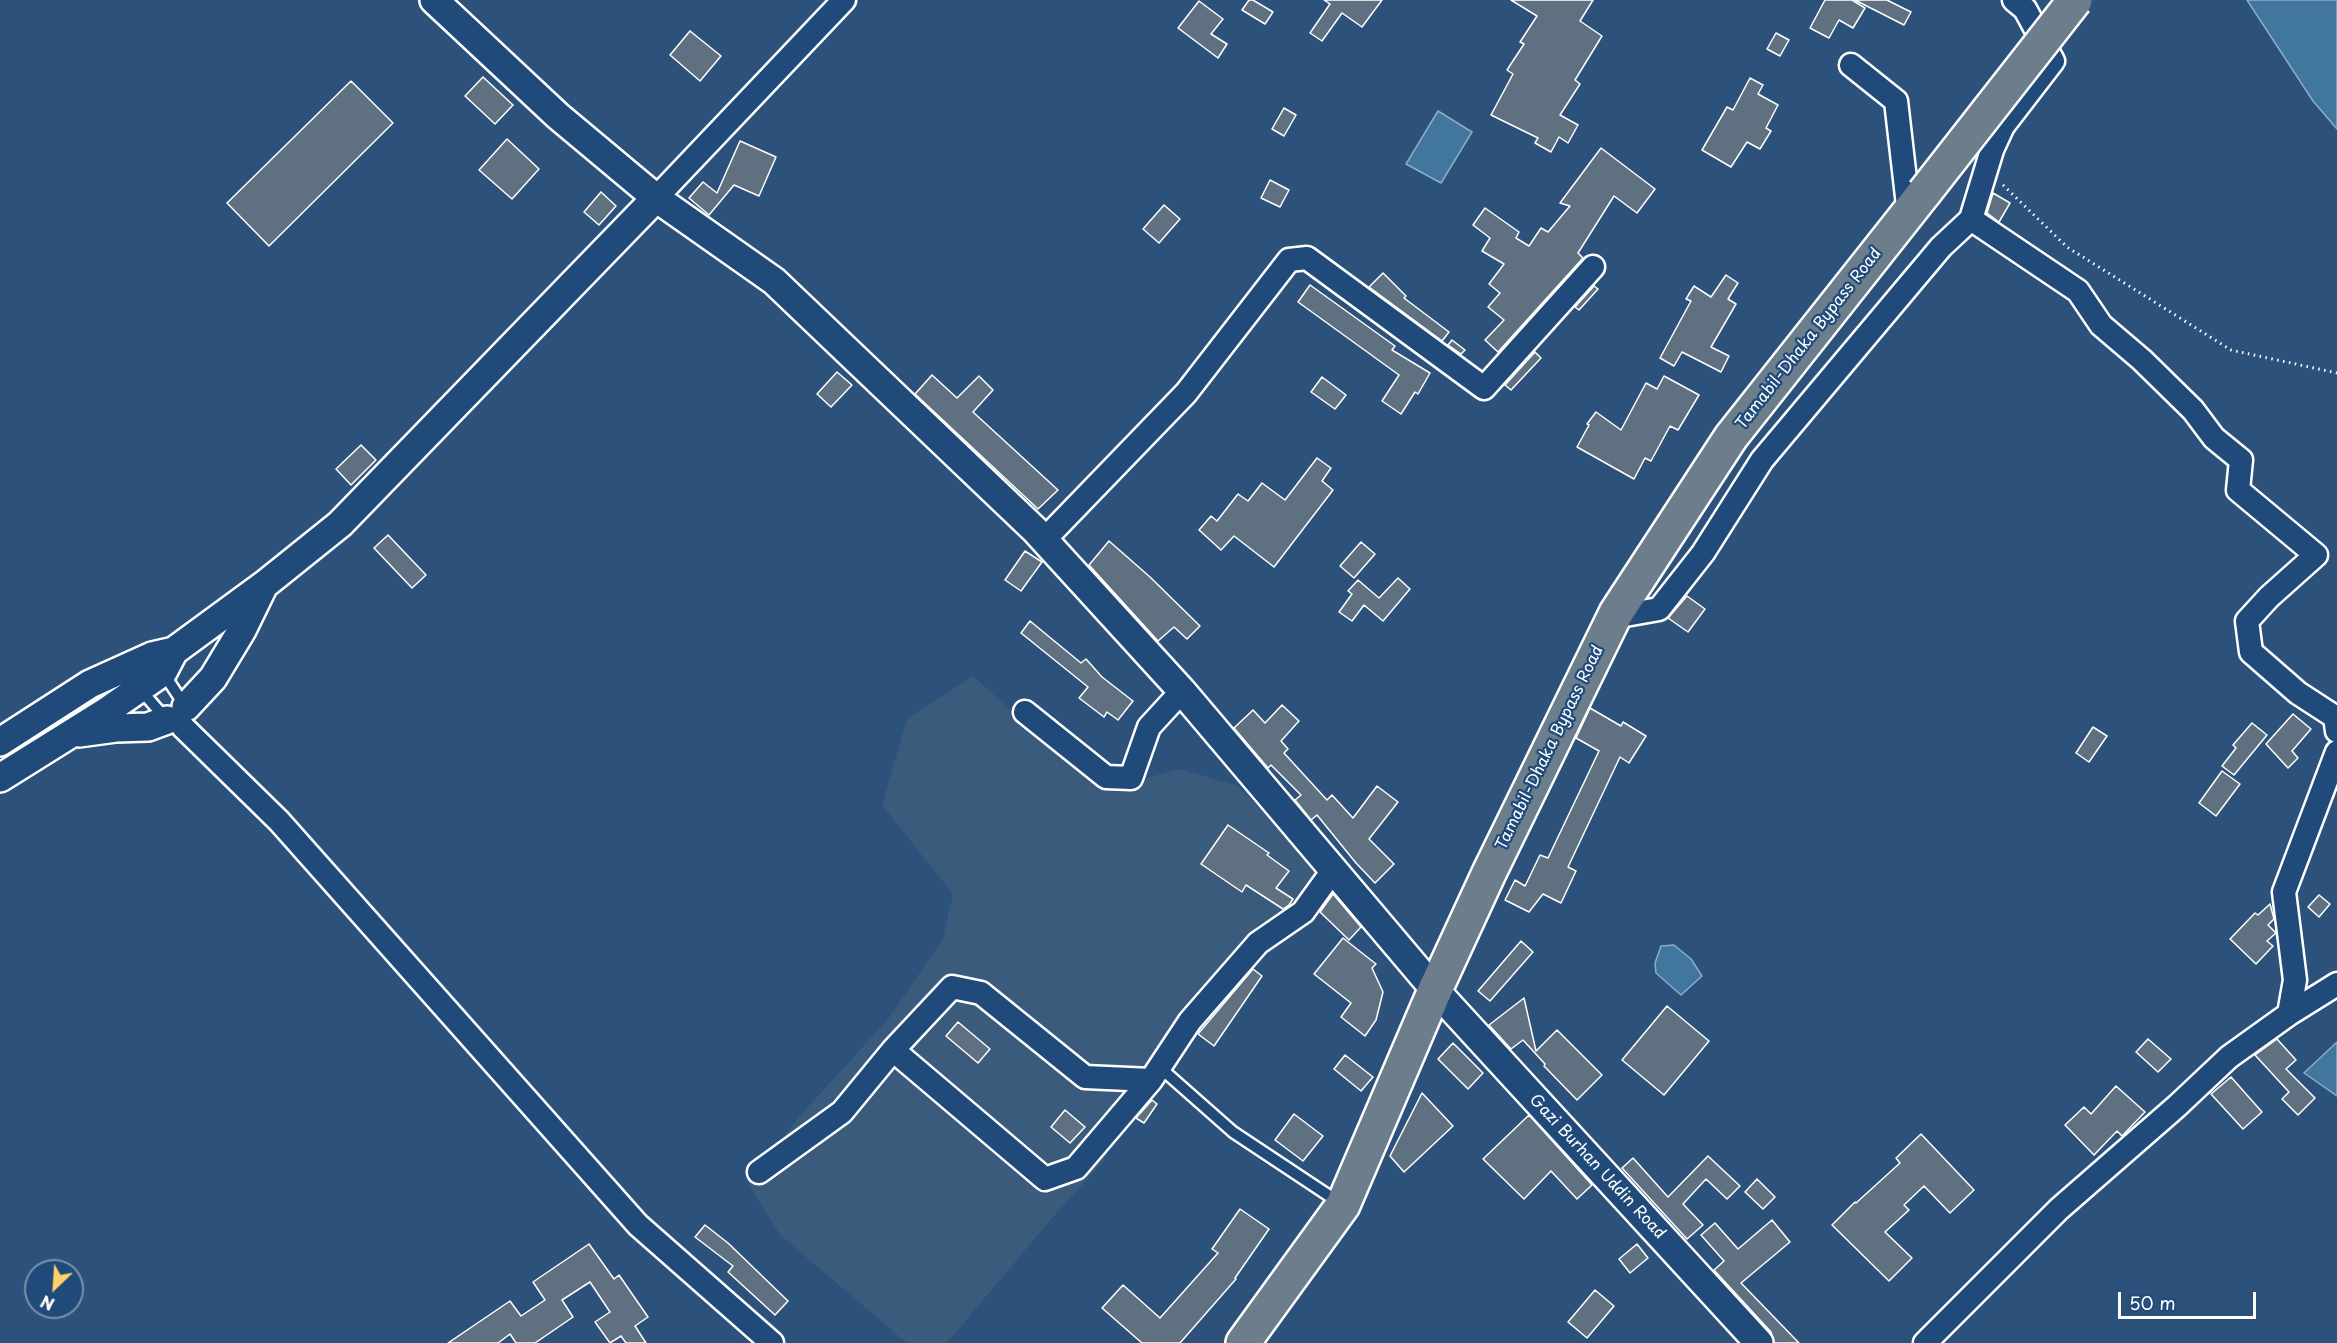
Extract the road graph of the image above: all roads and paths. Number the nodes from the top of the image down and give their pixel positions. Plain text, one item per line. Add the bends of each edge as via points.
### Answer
1 (434, 0) edge
2 (844, 0) edge
3 (2014, 0) edge
4 (2075, 0) edge
5 (1851, 64) dead end
6 (1986, 168) junction
7 (656, 198) junction
8 (1917, 203) junction
9 (1971, 219) junction
10 (1593, 267) dead end
11 (2337, 373) edge
12 (1044, 540) junction
13 (264, 585) junction
14 (1614, 617) junction
15 (163, 660) junction
16 (134, 678) junction
17 (1182, 691) junction
18 (1025, 712) dead end
19 (179, 718) junction
20 (2337, 731) edge
21 (67, 735) junction
22 (0, 742) edge
23 (2337, 752) edge
24 (0, 778) edge
25 (1334, 869) junction
26 (2337, 984) edge
27 (1435, 990) junction
28 (2289, 1014) junction
29 (893, 1050) junction
30 (1157, 1076) junction
31 (759, 1172) dead end
32 (1343, 1204) junction
33 (772, 1343) edge
34 (1243, 1343) edge
35 (1759, 1343) edge
36 (1924, 1343) edge

1 - 7 street, Gazi Burhan Uddin Road via 558,116
2 - 7 street
3 - 6 street via 2025,9 2053,61 2003,126
4 - 8 highway, Tamabil-Dhaka Bypass Road, bridge
5 - 8 street via 1896,101
6 - 9 street
6 - 11 path via 2067,247 2231,350
7 - 12 street, Gazi Burhan Uddin Road via 774,281
7 - 13 street via 340,524
8 - 14 highway, Tamabil-Dhaka Bypass Road via 1731,437
9 - 14 street via 1941,247 1762,460 1703,553 1659,609
9 - 20 street via 2078,291 2101,325 2142,360 2193,410 2214,438 2241,460 2238,490 2316,555 2247,621 2250,652 2298,693 2335,717
10 - 12 street via 1484,388 1307,258 1289,260 1186,393
12 - 17 street, Gazi Burhan Uddin Road
13 - 15 street
13 - 19 street via 213,678
14 - 27 highway, Tamabil-Dhaka Bypass Road
15 - 16 street
15 - 19 lane
16 - 19 lane
16 - 21 street
16 - 22 street via 90,684
17 - 18 street via 1149,727 1131,778 1106,777
17 - 25 street, Gazi Burhan Uddin Road
19 - 21 street via 148,727
19 - 33 street via 279,821 638,1225
21 - 24 street
23 - 28 street via 2284,892 2295,980
25 - 27 street, Gazi Burhan Uddin Road
25 - 30 street via 1303,912 1257,943 1190,1020
26 - 28 street
27 - 32 highway, Tamabil-Dhaka Bypass Road
27 - 35 street, Gazi Burhan Uddin Road
28 - 36 street via 2229,1057 2059,1209
29 - 30 street via 952,987 981,993 1085,1077
29 - 30 street via 1045,1179 1076,1168
29 - 31 street via 842,1112
30 - 32 lane via 1233,1132
32 - 34 highway, Tamabil-Dhaka Bypass Road

